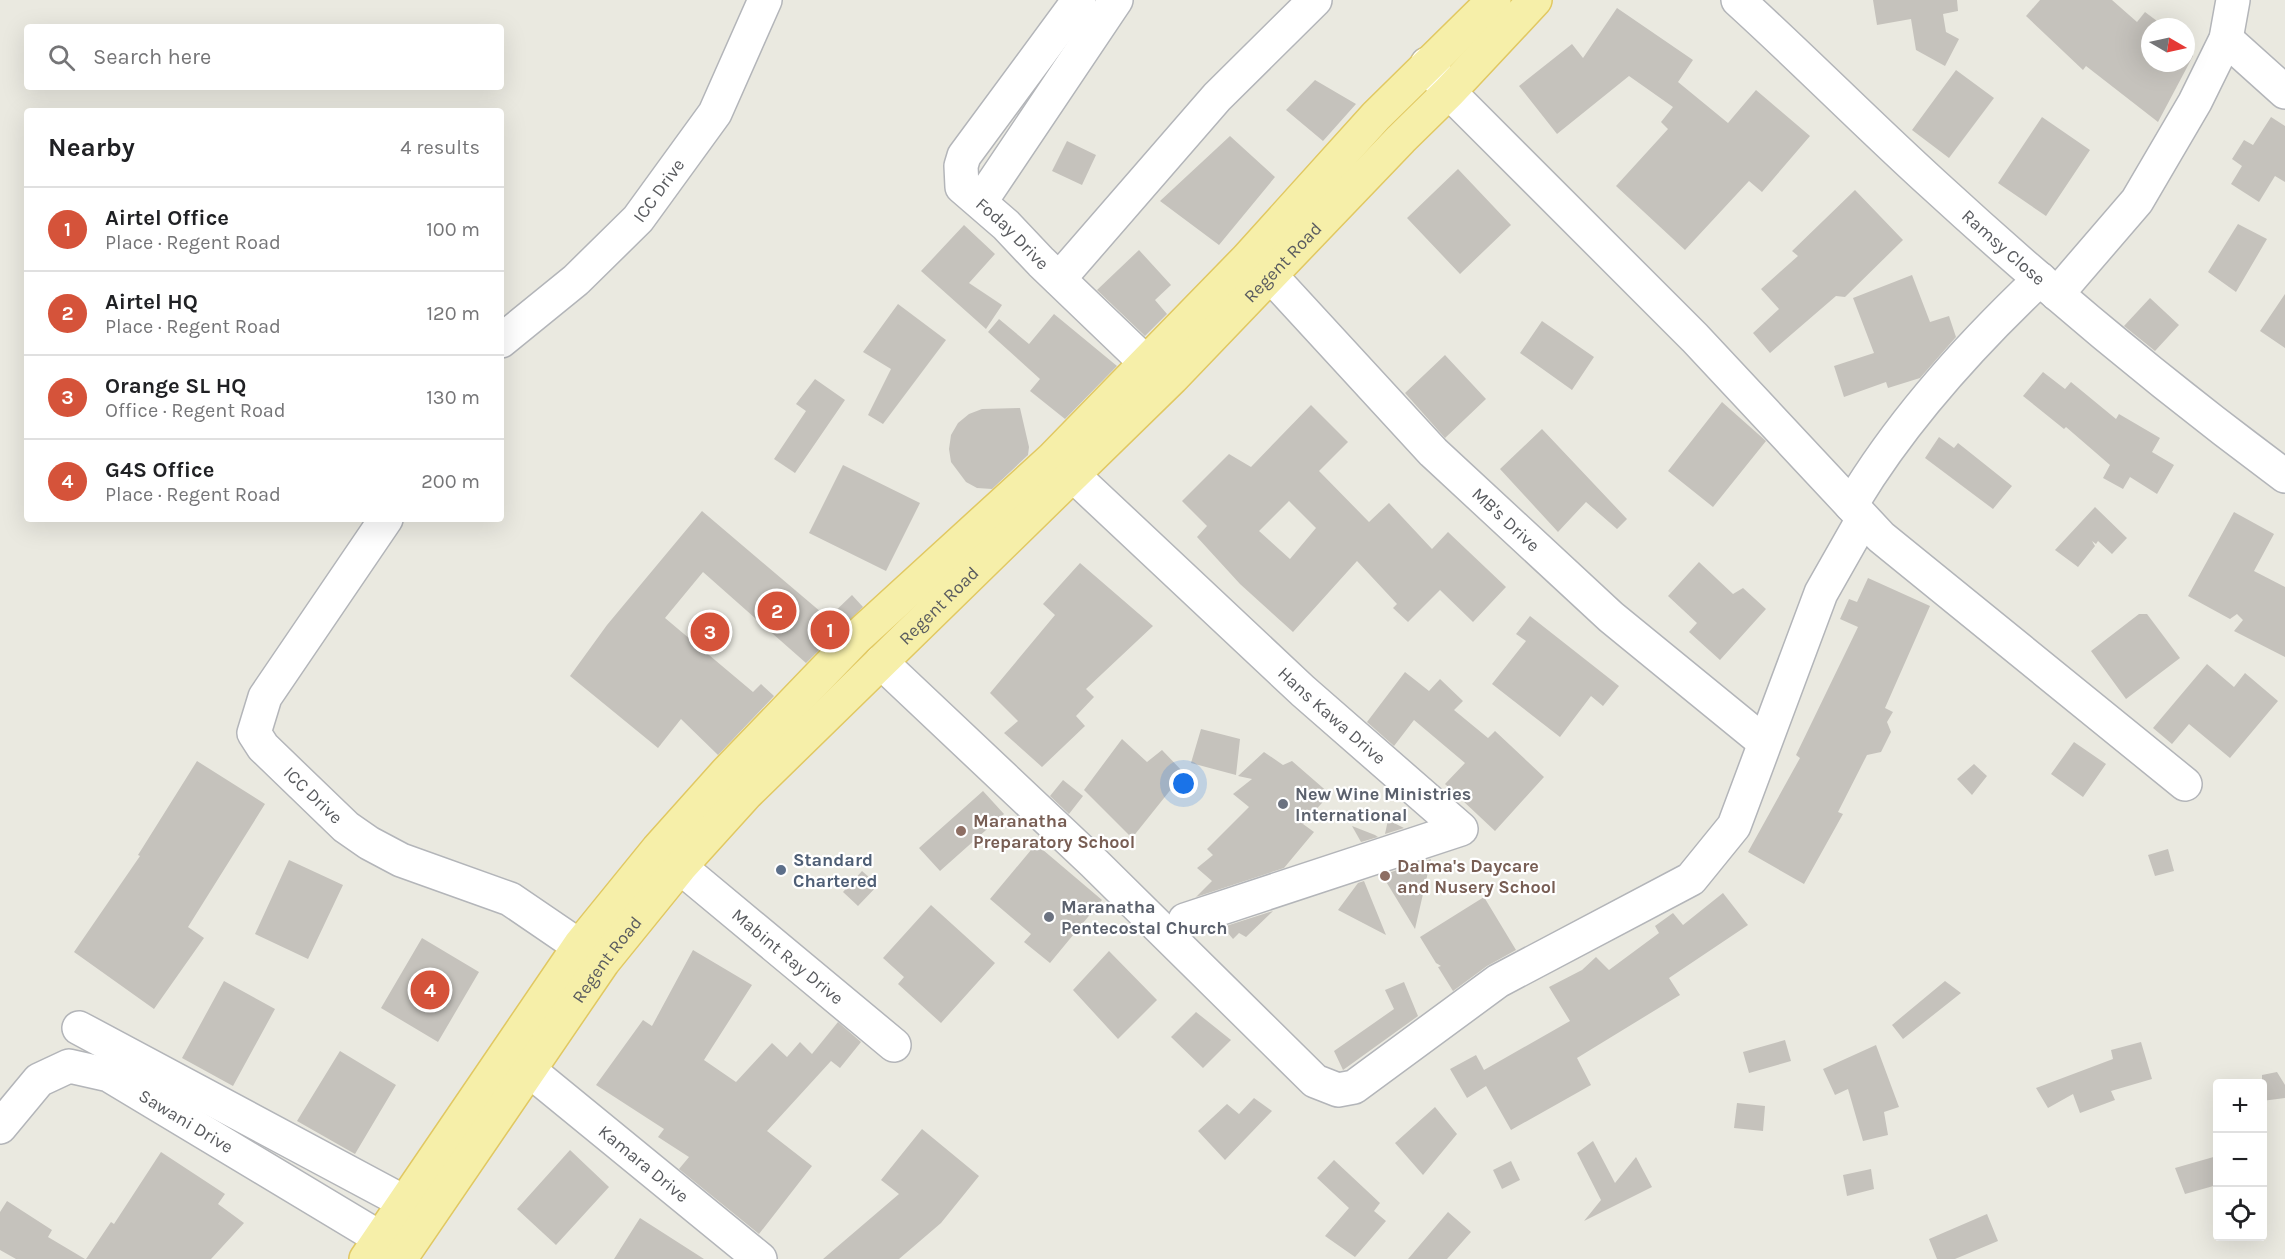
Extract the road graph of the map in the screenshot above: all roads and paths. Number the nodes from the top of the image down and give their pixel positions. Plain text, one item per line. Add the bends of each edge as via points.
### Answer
1 (765, 0) edge
2 (1079, 0) edge
3 (1116, 0) edge
4 (1315, 0) edge
5 (1494, 0) edge
6 (1534, 0) edge
7 (1738, 0) edge
8 (2233, 0) edge
9 (2226, 39) junction
10 (1427, 64) junction
11 (1449, 92) junction
12 (2285, 92) edge
13 (981, 201) junction
14 (1270, 275) junction
15 (1059, 279) junction
16 (2049, 287) junction
17 (504, 339) edge
18 (1157, 373) junction
19 (1074, 476) junction
20 (2285, 476) edge
21 (1857, 512) junction
22 (384, 522) edge
23 (881, 662) junction
24 (1764, 742) junction
25 (757, 761) junction
26 (2186, 784) dead end
27 (680, 867) junction
28 (1185, 920) dead end
29 (591, 953) junction
30 (79, 1028) dead end
31 (894, 1045) dead end
32 (529, 1070) junction
33 (0, 1126) edge
34 (404, 1202) junction
35 (392, 1254) edge
36 (760, 1259) edge

1 - 17 street, ICC Drive via 715,113 638,219 576,280
2 - 13 street via 964,156 962,187
3 - 13 street, Foday Drive
4 - 15 street via 1217,97
5 - 10 main road, Regent Road
6 - 11 main road, Regent Road
7 - 16 street, Ramsy Close via 1931,183
8 - 9 street
9 - 12 street
9 - 16 street via 2195,102 2136,201
10 - 11 street
10 - 18 main road, Regent Road via 1247,259
11 - 14 main road, Regent Road
11 - 21 street via 1695,338
13 - 15 street, Foday Drive
14 - 18 main road, Regent Road
14 - 24 street, MB's Drive via 1433,452 1611,617
15 - 18 street, Foday Drive
16 - 20 street, Ramsy Close
16 - 21 street via 1992,324 1930,396 1871,472
18 - 19 main road, Regent Road
18 - 25 main road, Regent Road via 1052,459 856,638
19 - 23 main road, Regent Road
19 - 28 street, Hans Kawa Drive via 1303,691 1461,829
21 - 24 street via 1821,593
21 - 26 street via 1911,563
22 - 29 street, ICC Drive via 265,697 254,733 263,747 369,843 401,860 510,899
23 - 24 street via 1094,863 1315,1081 1338,1090 1354,1086 1497,981 1691,879 1734,826
23 - 25 main road, Regent Road
25 - 27 main road, Regent Road
25 - 29 main road, Regent Road via 658,849
27 - 29 main road, Regent Road
27 - 31 street, Mabint Ray Drive
29 - 32 main road, Regent Road
29 - 34 main road, Regent Road
30 - 34 street
32 - 35 main road, Regent Road
32 - 36 street, Kamara Drive
33 - 35 street, Sawani Drive via 39,1080 69,1066 110,1075
34 - 35 main road, Regent Road

